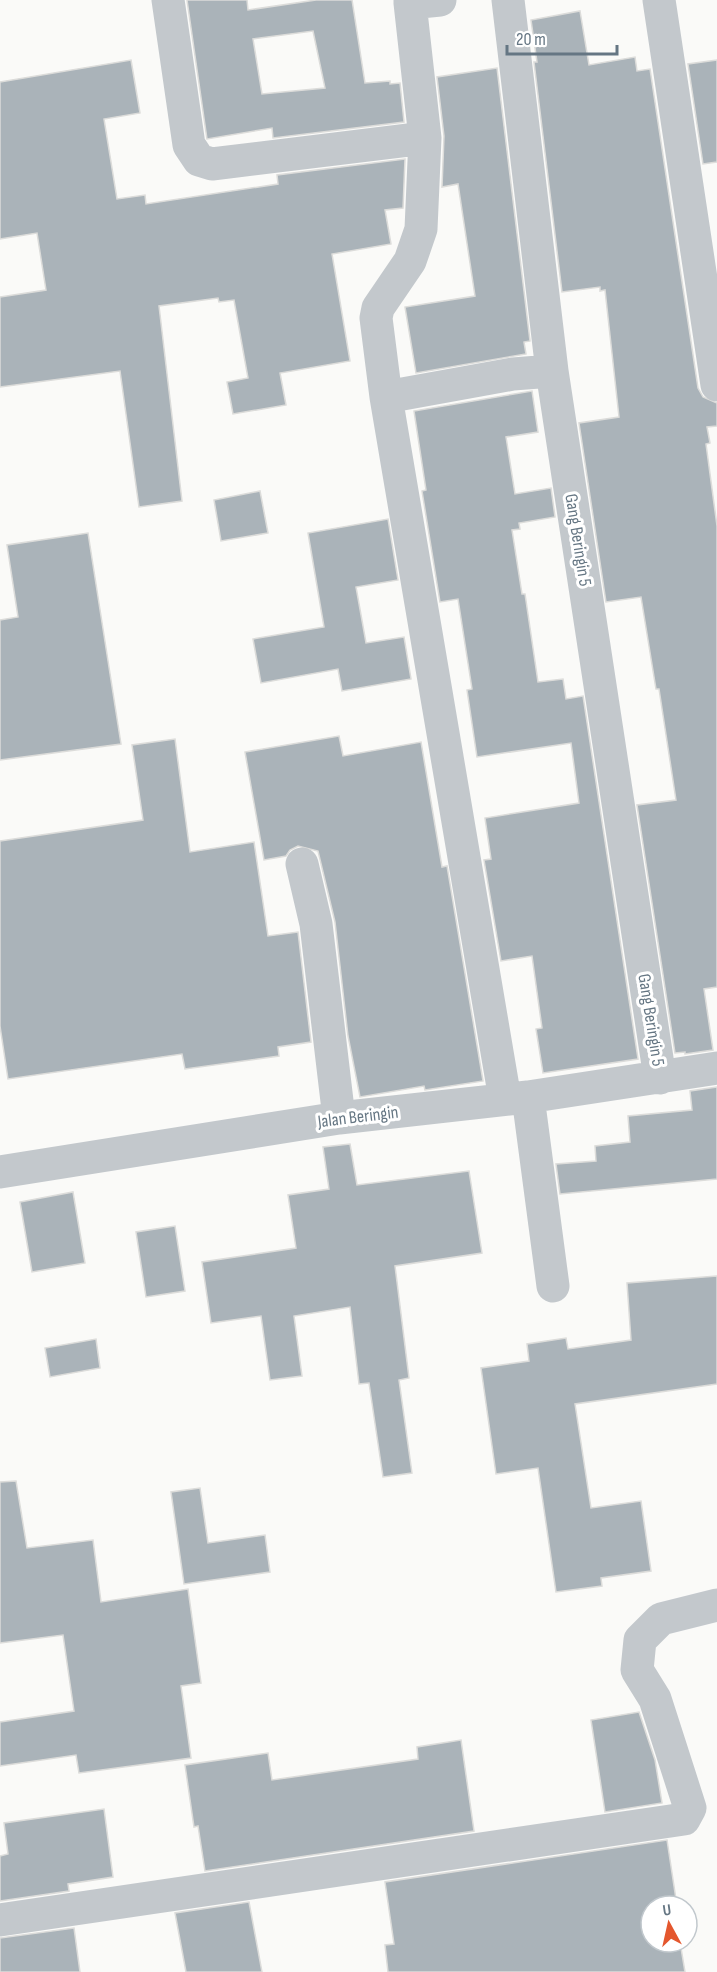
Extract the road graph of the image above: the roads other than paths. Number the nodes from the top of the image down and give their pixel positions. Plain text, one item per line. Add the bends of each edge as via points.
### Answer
1 (168, 0) edge
2 (508, 0) edge
3 (659, 0) edge
4 (420, 1) edge
5 (424, 138) junction
6 (552, 372) junction
7 (717, 385) edge
8 (386, 397) junction
9 (302, 864) dead end
10 (717, 1068) edge
11 (660, 1078) junction
12 (516, 1098) junction
13 (339, 1118) junction
14 (0, 1172) edge
15 (554, 1286) dead end
16 (717, 1605) edge
17 (0, 1920) edge

1 - 5 street via 189,145 199,160 212,164
2 - 6 street, Gang Beringin 5
3 - 7 street
4 - 5 street
5 - 8 street via 417,246 378,308 376,318
6 - 8 street
6 - 11 street, Gang Beringin 5
8 - 12 street
9 - 13 street via 316,924
10 - 11 street, Jalan Beringin
11 - 12 street, Jalan Beringin
12 - 13 street, Jalan Beringin
12 - 15 street
13 - 14 street, Jalan Beringin
16 - 17 street via 661,1619 640,1640 637,1670 655,1699 686,1789 690,1808 684,1819

